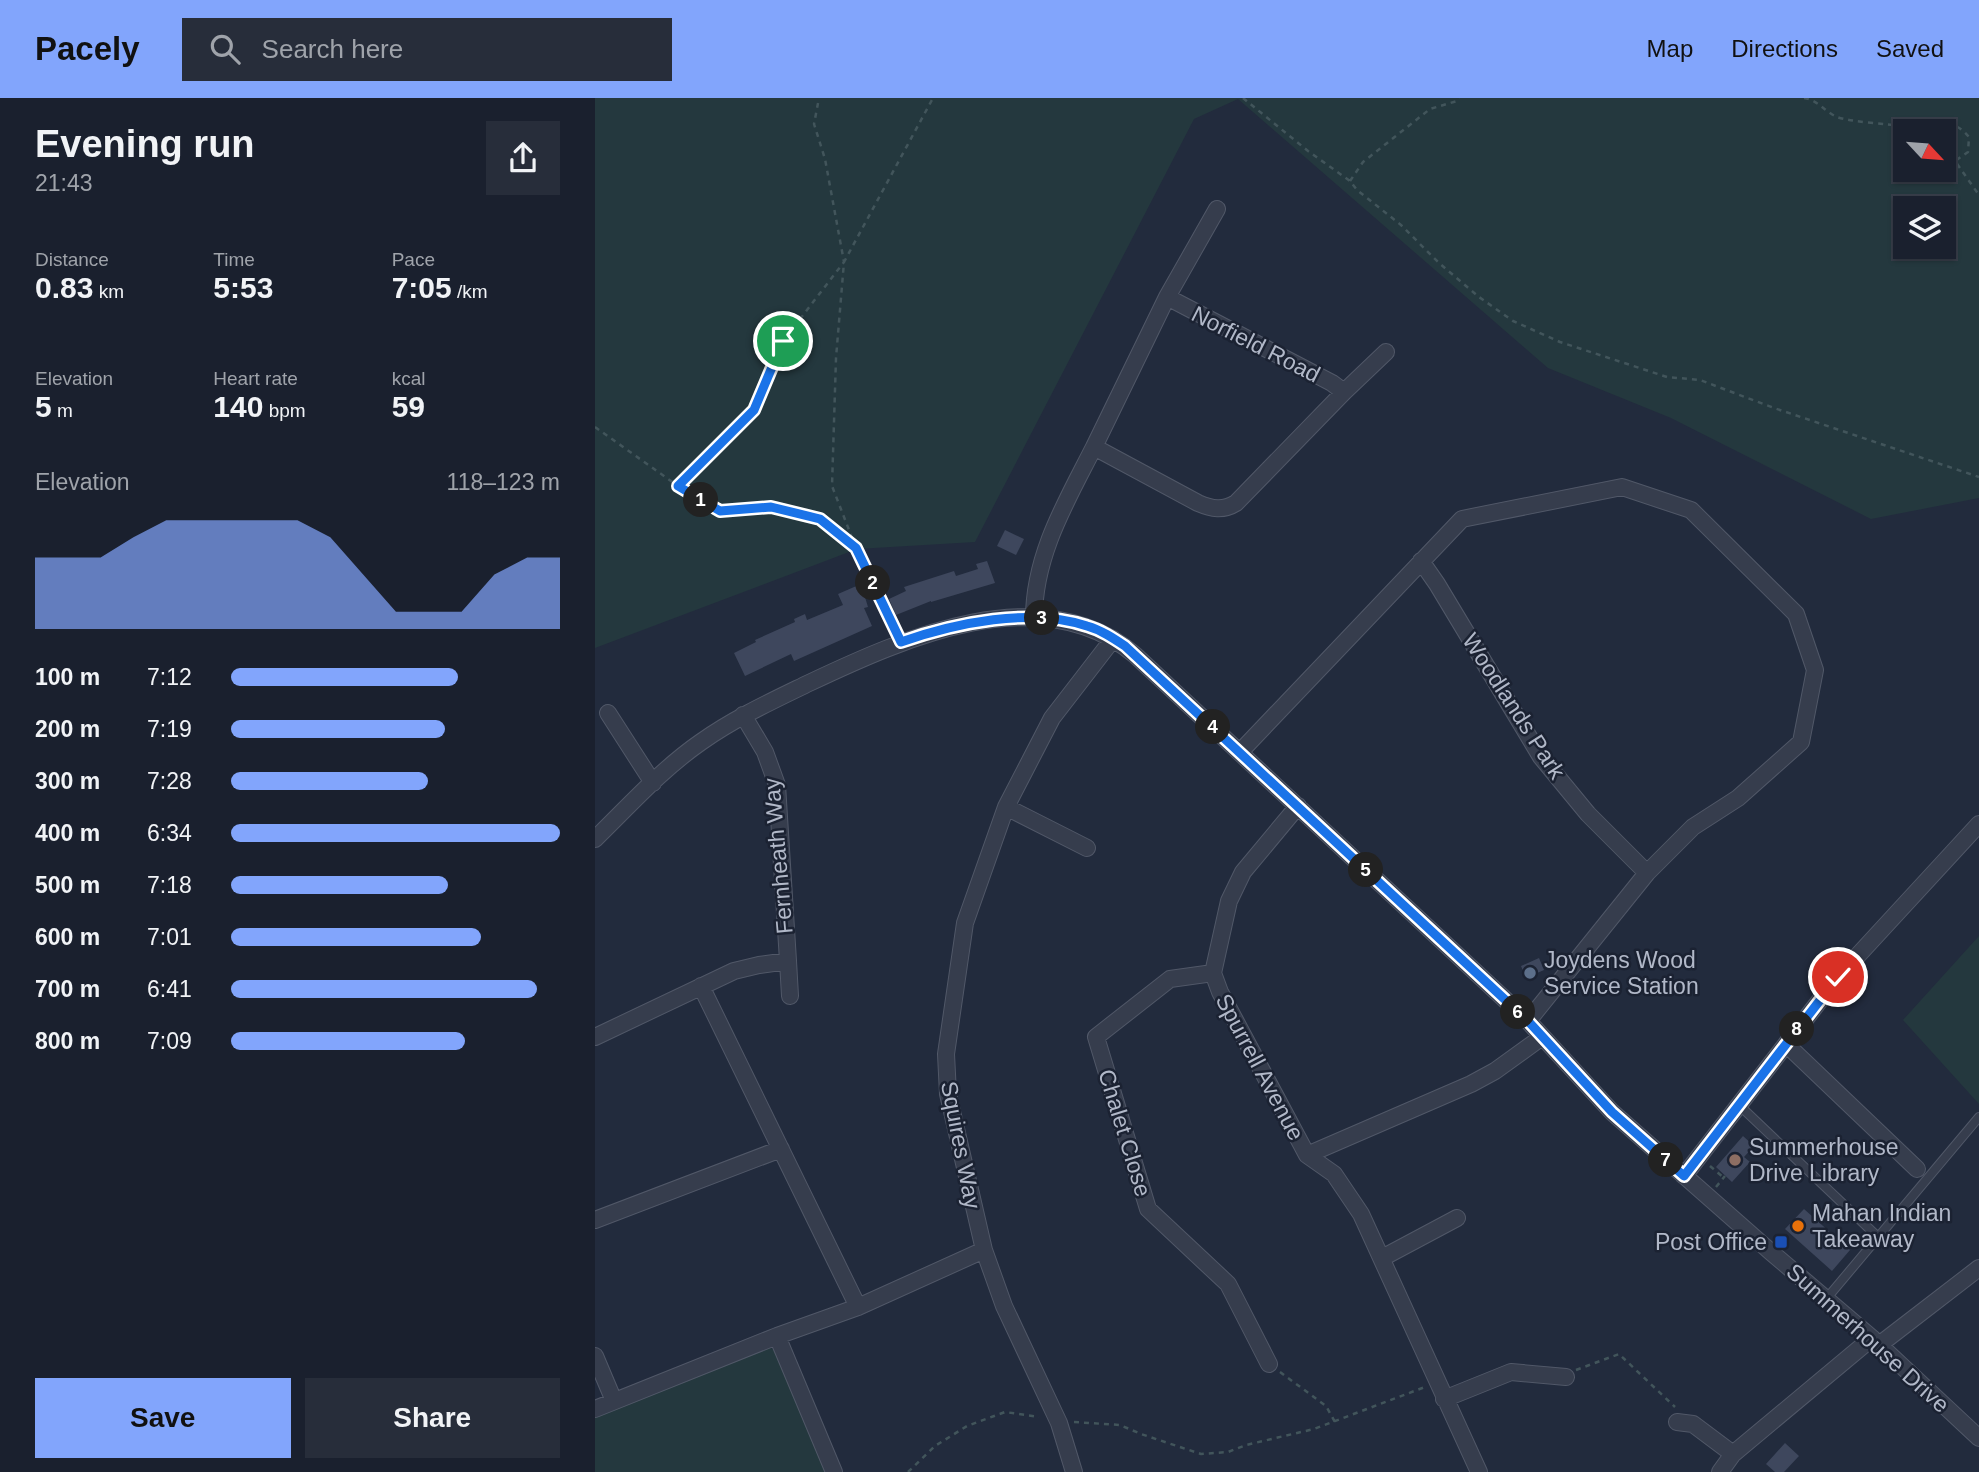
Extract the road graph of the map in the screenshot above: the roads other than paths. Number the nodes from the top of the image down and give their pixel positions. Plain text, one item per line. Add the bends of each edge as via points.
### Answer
1 (1217, 209) dead end
2 (1167, 297) junction
3 (1386, 352) dead end
4 (1344, 392) junction
5 (1094, 447) junction
6 (1421, 561) junction
7 (1034, 618) junction
8 (1113, 639) junction
9 (608, 713) dead end
10 (743, 715) junction
11 (1240, 752) junction
12 (653, 783) junction
13 (1298, 806) junction
14 (1006, 807) junction
15 (1979, 824) edge
16 (595, 839) edge
17 (1087, 848) dead end
18 (1647, 873) junction
19 (787, 961) junction
20 (1213, 973) junction
21 (701, 986) junction
22 (790, 996) dead end
23 (1528, 1021) junction
24 (595, 1037) edge
25 (1542, 1037) junction
26 (1786, 1044) junction
27 (1739, 1104) junction
28 (1979, 1117) edge
29 (781, 1149) junction
30 (1307, 1155) junction
31 (1917, 1169) dead end
32 (1684, 1176) junction
33 (1457, 1218) dead end
34 (595, 1220) edge
35 (1878, 1237) junction
36 (984, 1250) junction
37 (1382, 1258) junction
38 (1979, 1268) edge
39 (1827, 1298) junction
40 (858, 1307) junction
41 (777, 1336) junction
42 (1876, 1342) junction
43 (595, 1356) edge
44 (1269, 1364) road end
45 (1566, 1377) road end
46 (1444, 1399) junction
47 (614, 1401) junction
48 (595, 1409) edge
49 (1676, 1415) road end
50 (1979, 1438) edge
51 (1733, 1454) junction
52 (834, 1472) edge
53 (1074, 1472) edge
54 (1479, 1472) edge
55 (1720, 1472) edge

1 - 2 street, Norfield Road
2 - 4 street, Norfield Road
2 - 5 street, Norfield Road
3 - 4 street, Norfield Road
4 - 5 street, Norfield Road via 1236,503 1224,509 1198,503
5 - 7 street, Norfield Road via 1046,547 1035,582
6 - 11 street
6 - 18 street, Woodlands Park via 1541,757 1588,814
6 - 18 street via 1462,519 1622,487 1691,510 1797,614 1815,670 1801,742 1738,798 1693,827
7 - 8 street, Summerhouse Drive via 1073,622
7 - 10 street, Summerhouse Drive via 955,626 901,642
8 - 11 street, Summerhouse Drive
8 - 14 street, Squires Way via 1052,718
9 - 12 street
10 - 12 street, Summerhouse Drive via 686,753
10 - 19 street, Fernheath Way via 765,752 777,785
11 - 13 street, Summerhouse Drive
12 - 16 street, Summerhouse Drive
13 - 20 street, Spurrell Avenue via 1243,872 1229,901
13 - 23 street, Summerhouse Drive
14 - 17 street
14 - 36 street, Squires Way via 965,923 946,1054 948,1094
15 - 26 street via 1838,977
18 - 23 street
19 - 21 street, Fernheath Way via 734,971
19 - 22 street, Fernheath Way
20 - 30 street, Spurrell Avenue
20 - 44 street, Chalet Close via 1170,979 1096,1037 1147,1209 1228,1284
21 - 24 street, Fernheath Way
21 - 29 street
23 - 25 street, Summerhouse Drive
25 - 30 street via 1471,1084
25 - 32 street, Summerhouse Drive via 1612,1112
26 - 27 street
26 - 31 street
27 - 32 street
27 - 35 lane
28 - 35 lane
29 - 34 street
29 - 40 street
30 - 37 street, Spurrell Avenue via 1333,1174 1361,1214
32 - 39 street, Summerhouse Drive
33 - 37 street
35 - 39 lane
36 - 40 street
36 - 53 street, Squires Way via 1004,1306 1057,1419
37 - 46 street, Spurrell Avenue
38 - 42 street
39 - 42 street, Summerhouse Drive
40 - 41 street
41 - 47 street
41 - 52 street
42 - 50 street, Summerhouse Drive
42 - 51 street
43 - 47 street
45 - 46 street via 1511,1372
46 - 54 street, Spurrell Avenue
47 - 48 street
49 - 51 street
51 - 55 street

